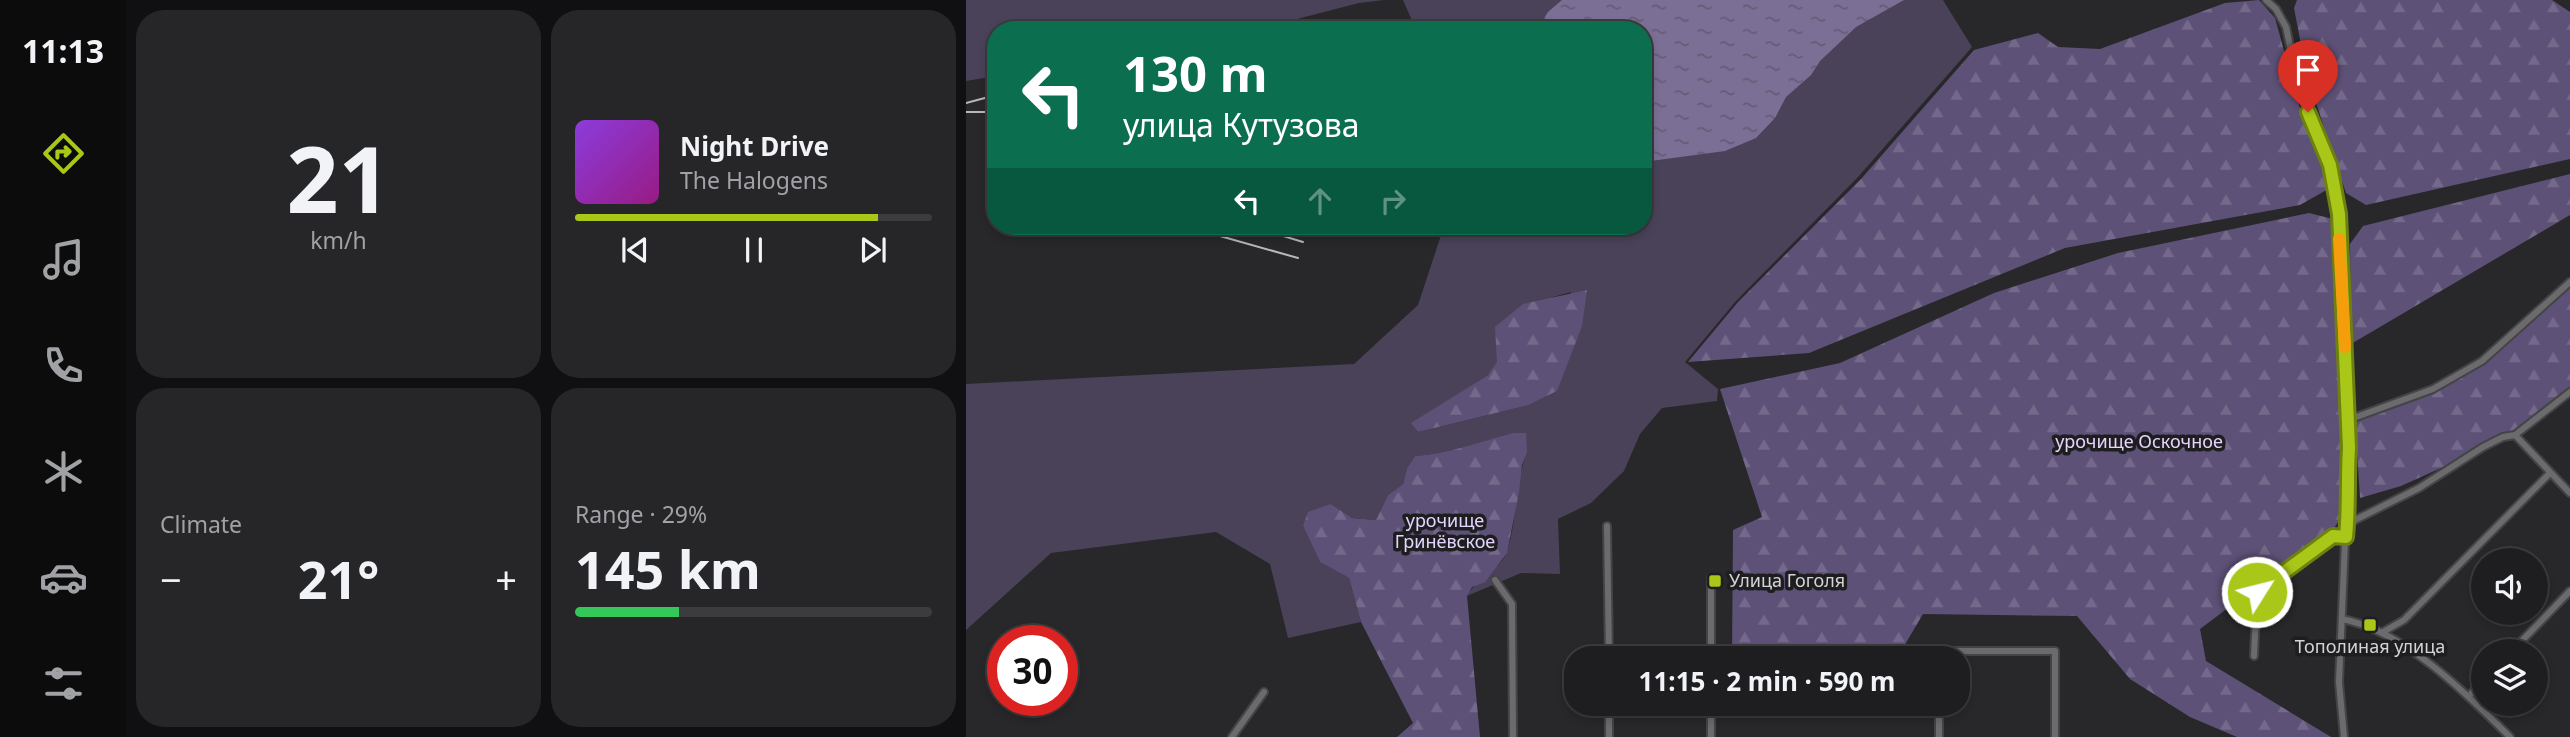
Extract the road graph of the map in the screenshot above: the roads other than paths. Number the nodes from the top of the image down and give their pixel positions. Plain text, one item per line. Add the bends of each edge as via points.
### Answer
1 (2266, 0) edge
2 (2570, 282) edge
3 (2570, 392) edge
4 (2348, 420) junction
5 (2515, 435) junction
6 (2550, 473) junction
7 (2570, 493) edge
8 (2347, 524) junction
9 (1607, 526) dead end
10 (2346, 537) junction
11 (1711, 578) dead end
12 (1495, 580) dead end
13 (2570, 591) edge
14 (2342, 619) junction
15 (2383, 632) junction
16 (2524, 639) edge
17 (1609, 646) edge
18 (1711, 646) edge
19 (1970, 651) edge
20 (2254, 656) dead end
21 (1264, 692) dead end
22 (2469, 696) joint
23 (1609, 716) edge
24 (1711, 716) edge
25 (1939, 716) edge
26 (1232, 737) edge
27 (1513, 737) edge
28 (1609, 737) edge
29 (1711, 737) edge
30 (1939, 737) edge
31 (2055, 737) edge
32 (2344, 737) edge
33 (2510, 737) edge

1 - 4 street via 2286,27 2309,117 2334,180
2 - 4 street via 2482,361 2433,389
3 - 5 street
4 - 8 street
5 - 6 street
5 - 8 street via 2483,447 2419,488
6 - 7 street
6 - 15 street via 2403,620
8 - 10 street
9 - 17 street
10 - 14 street
10 - 20 street via 2333,536 2257,592
11 - 18 street
12 - 27 street via 1512,604
13 - 16 street
14 - 15 street
14 - 32 street via 2339,682
15 - 22 street
19 - 31 street via 2055,651
21 - 26 street
22 - 33 street
23 - 28 street
24 - 29 street
25 - 30 street

